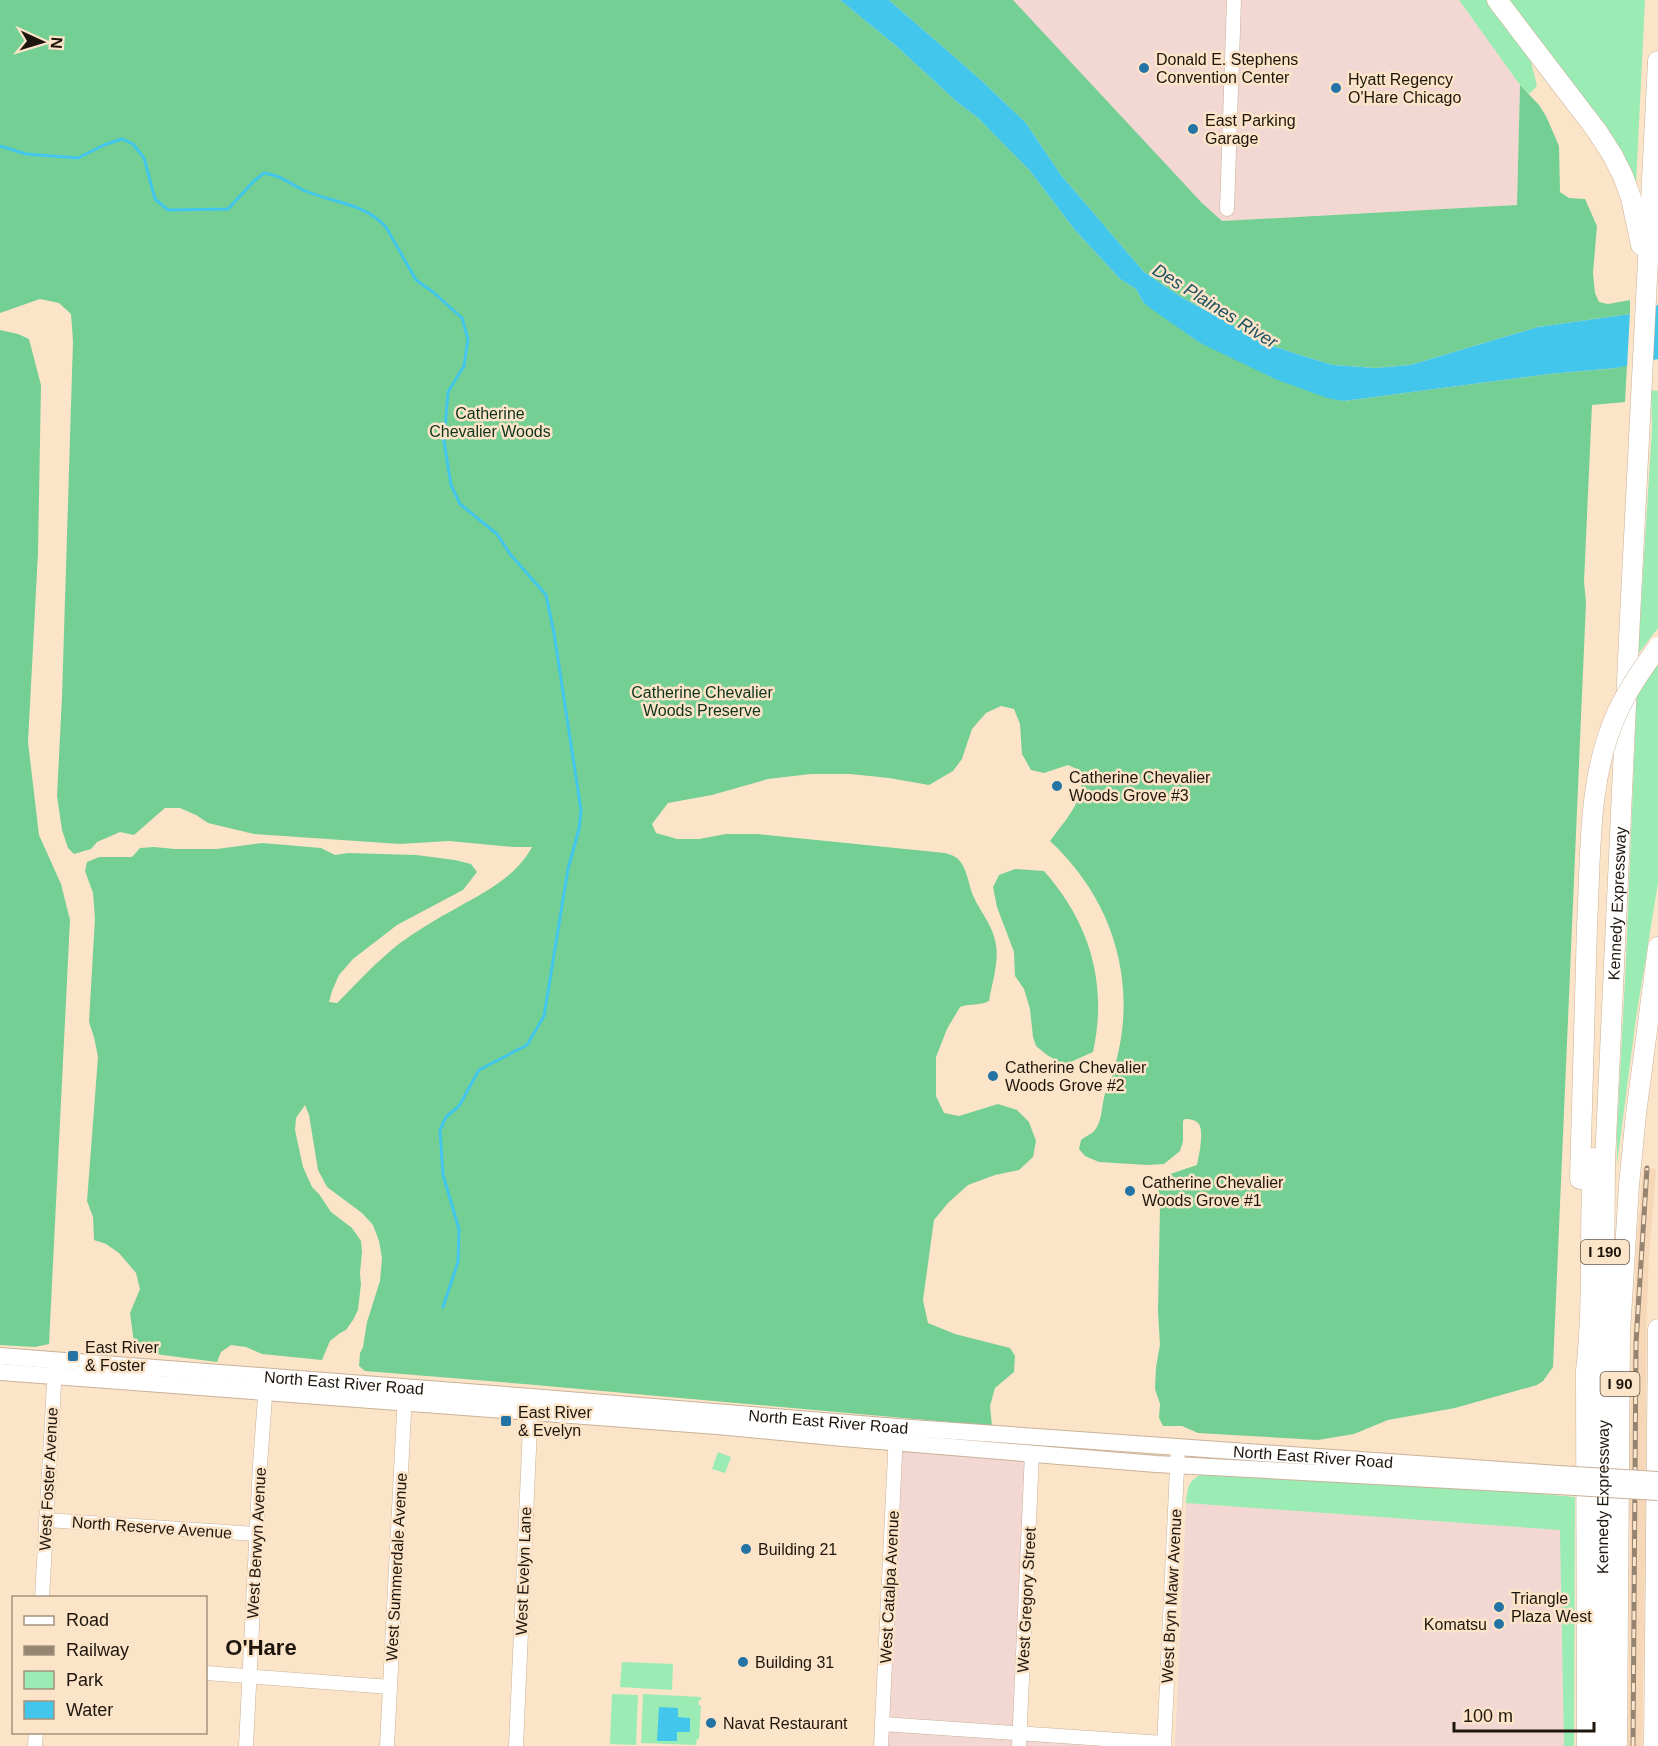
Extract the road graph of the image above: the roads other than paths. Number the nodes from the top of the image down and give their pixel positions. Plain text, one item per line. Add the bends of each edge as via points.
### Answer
1 (1234, 0) edge
2 (1497, 0) edge
3 (1658, 61) edge
4 (1227, 209) dead end
5 (1647, 283) junction
6 (1658, 647) edge
7 (1625, 758) junction
8 (1658, 947) edge
9 (1658, 976) edge
10 (1647, 1024) junction
11 (1658, 1329) edge
12 (0, 1356) edge
13 (54, 1368) junction
14 (1586, 1371) junction
15 (0, 1372) edge
16 (266, 1384) junction
17 (405, 1395) junction
18 (531, 1404) junction
19 (896, 1435) junction
20 (1178, 1447) junction
21 (1032, 1453) junction
22 (1177, 1465) junction
23 (1558, 1480) junction
24 (1658, 1480) edge
25 (1658, 1492) edge
26 (46, 1520) junction
27 (257, 1534) junction
28 (42, 1596) edge
29 (207, 1673) edge
30 (250, 1677) junction
31 (390, 1687) junction
32 (882, 1724) junction
33 (1019, 1740) edge
34 (1164, 1744) edge
35 (246, 1746) edge
36 (387, 1746) edge
37 (516, 1746) edge
38 (881, 1746) edge
39 (1587, 1746) edge
40 (1604, 1746) edge
41 (1617, 1746) edge
42 (1654, 1746) edge

1 - 4 street
2 - 5 highway via 1613,156 1636,217
3 - 5 highway, Kennedy Expressway / I 190
5 - 7 highway, Kennedy Expressway / I 190
6 - 14 highway, bridge via 1624,698 1610,731 1593,811 1580,1167
7 - 14 highway via 1594,1135
7 - 40 highway, Kennedy Expressway / I 190 via 1605,1162
8 - 10 highway, I 90
9 - 10 highway, I 90
10 - 41 highway, I 90 via 1629,1185 1620,1333
11 - 42 highway, I 90
12 - 13 main road, North East River Road
13 - 15 main road, North East River Road
13 - 16 main road, North East River Road
13 - 26 street, West Foster Avenue
14 - 39 highway
16 - 17 main road, North East River Road
16 - 27 street, West Berwyn Avenue
17 - 18 main road, North East River Road
17 - 31 street, West Summerdale Avenue
18 - 19 main road, North East River Road
18 - 37 street, West Evelyn Lane
19 - 20 main road, North East River Road
19 - 21 main road, North East River Road
19 - 32 street, West Catalpa Avenue
20 - 22 street, West Bryn Mawr Avenue
20 - 23 main road, North East River Road
21 - 22 main road, North East River Road
21 - 33 street, West Gregory Street
22 - 23 main road, North East River Road
22 - 34 street, West Bryn Mawr Avenue
23 - 24 main road, North East River Road, bridge
23 - 25 main road, North East River Road, bridge
26 - 27 street, North Reserve Avenue
26 - 28 street, West Foster Avenue
27 - 30 street, West Berwyn Avenue
29 - 30 street
30 - 31 street
30 - 35 street, West Berwyn Avenue
31 - 36 street, West Summerdale Avenue
32 - 33 street
32 - 38 street, West Catalpa Avenue
33 - 34 street

